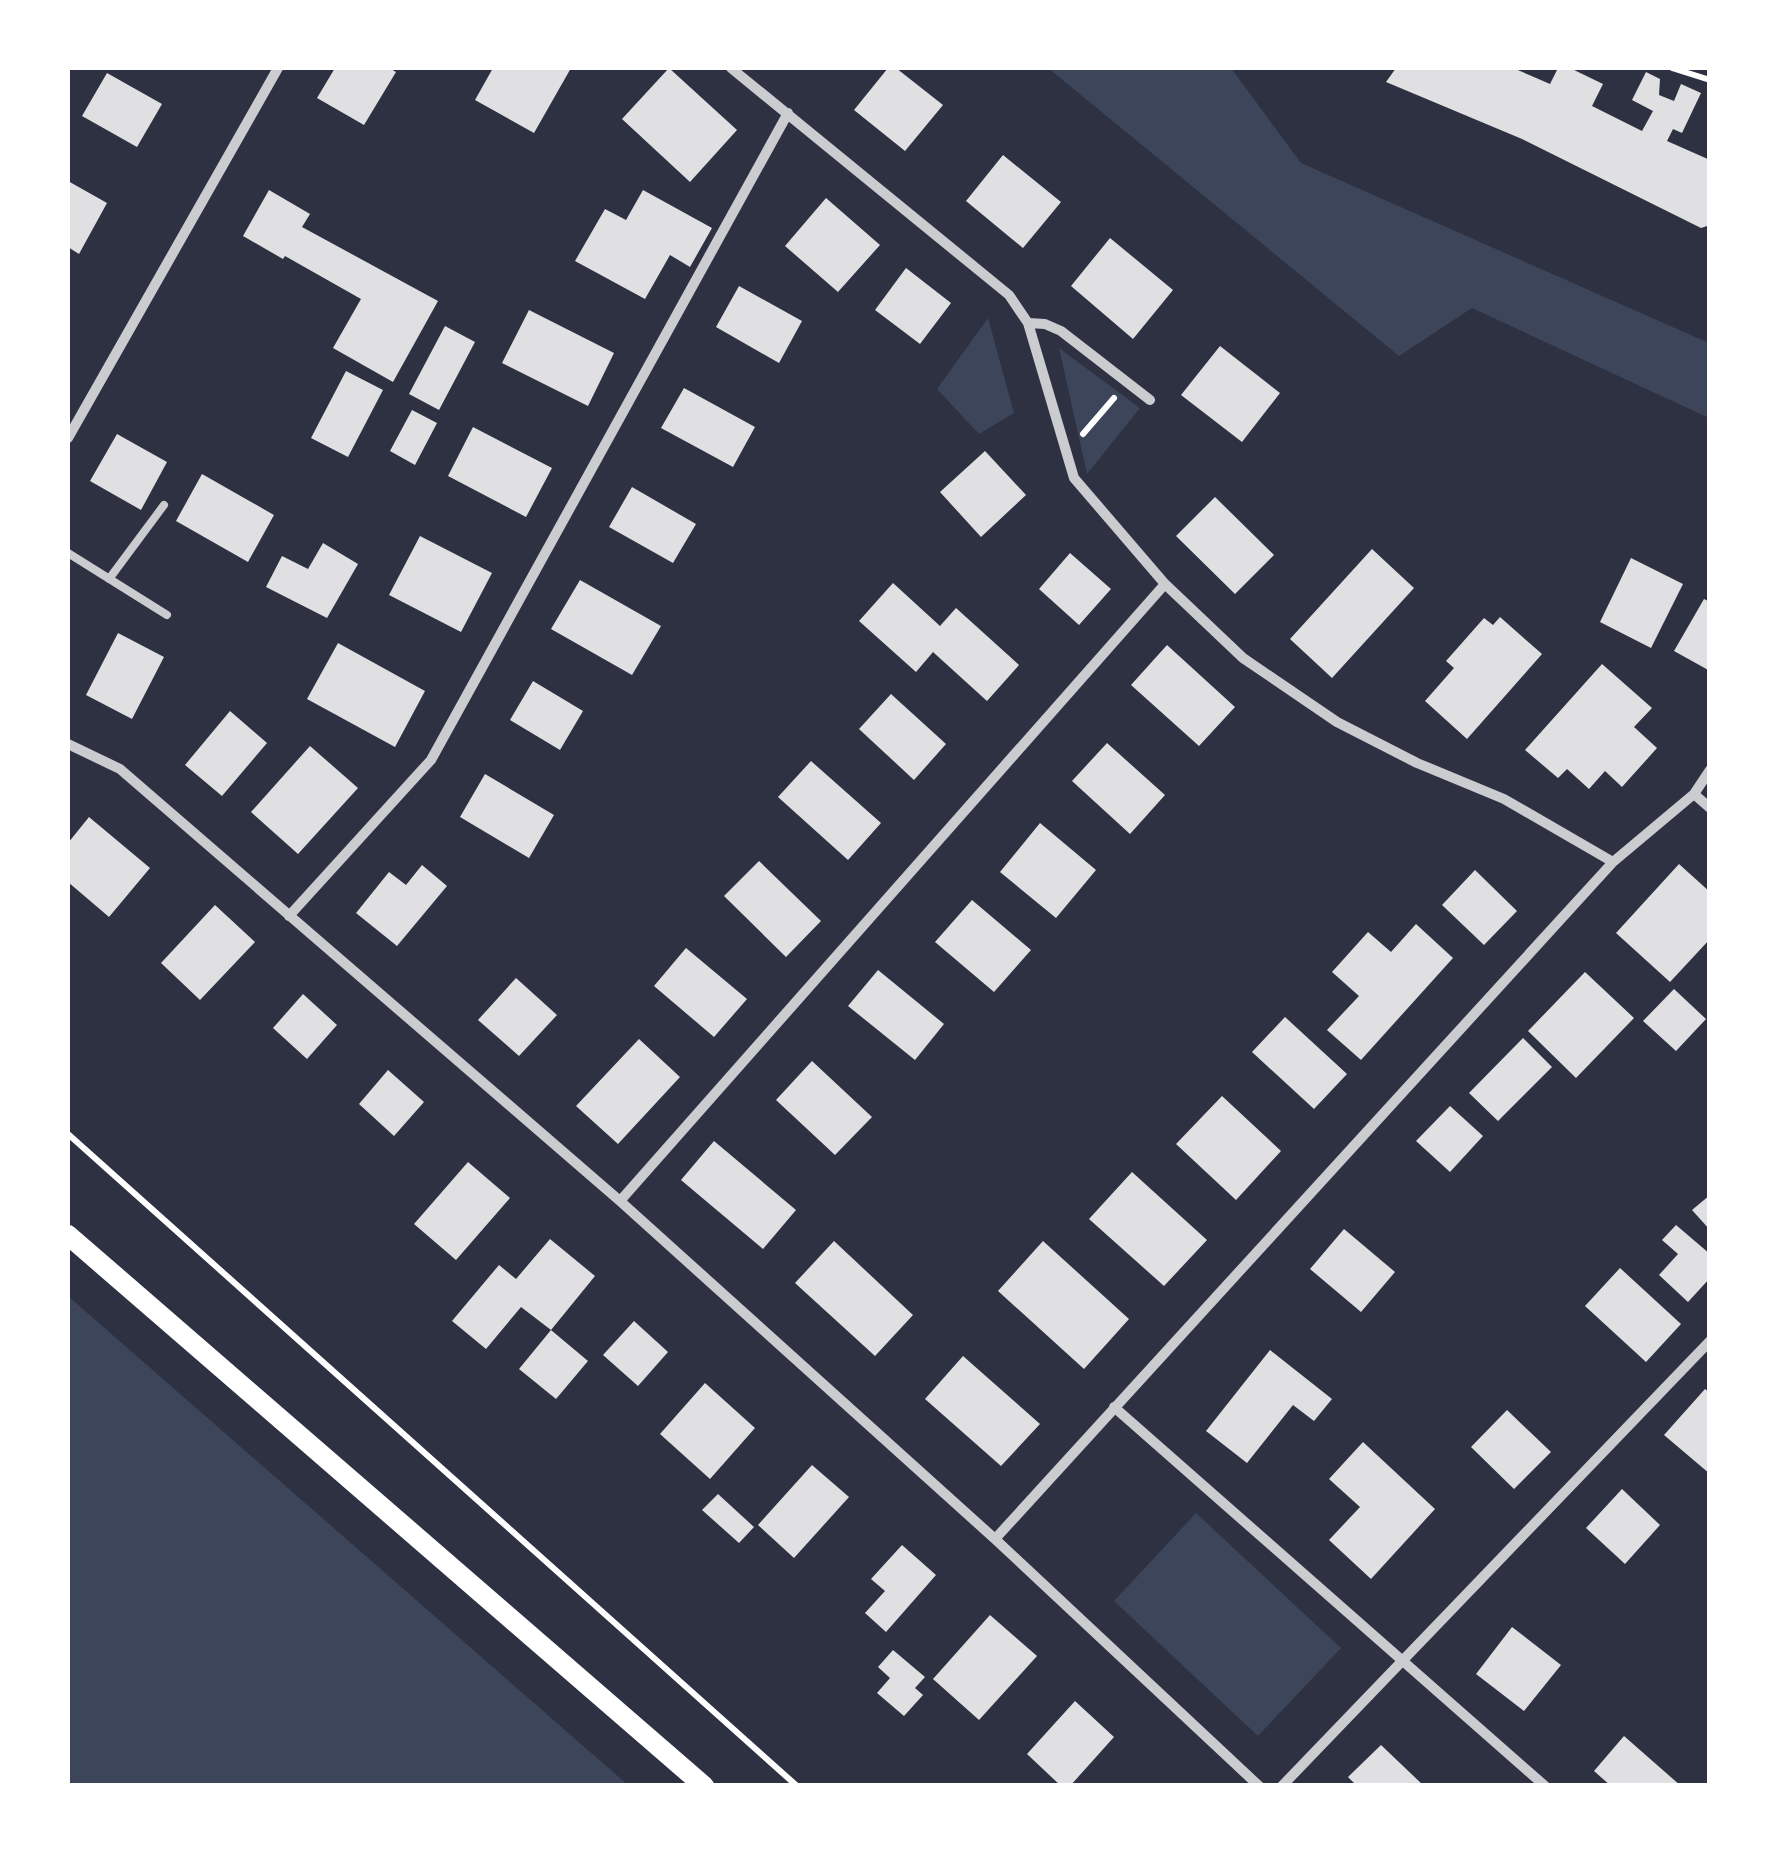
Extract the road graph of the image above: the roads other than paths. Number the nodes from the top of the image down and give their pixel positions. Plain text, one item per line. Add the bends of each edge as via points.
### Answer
1 (278, 68) edge
2 (731, 68) edge
3 (788, 114) junction
4 (1028, 322) junction
5 (1150, 400) dead end
6 (68, 438) edge
7 (164, 505) dead end
8 (68, 553) edge
9 (109, 579) junction
10 (1165, 584) junction
11 (167, 616) dead end
12 (68, 744) edge
13 (1710, 770) edge
14 (1694, 794) junction
15 (1710, 808) edge
16 (1613, 862) junction
17 (289, 916) junction
18 (620, 1201) junction
19 (68, 1235) edge
20 (1710, 1341) edge
21 (1114, 1407) junction
22 (995, 1539) junction
23 (1403, 1658) junction
24 (704, 1786) edge
25 (1259, 1786) edge
26 (1282, 1786) edge
27 (1545, 1786) edge

1 - 6 street
2 - 3 street
3 - 4 street via 1009,295
3 - 17 street via 431,760
4 - 5 street via 1061,331
4 - 10 street via 1074,478
7 - 9 lane
8 - 9 lane
9 - 11 lane
10 - 16 street via 1243,658 1337,722 1504,799
10 - 18 street
12 - 17 street via 120,768
13 - 14 street
14 - 15 street
14 - 16 street
16 - 21 street
17 - 18 street
18 - 22 street
19 - 24 main road
20 - 23 street
21 - 22 street
21 - 23 street
22 - 25 street
23 - 26 street
23 - 27 street

